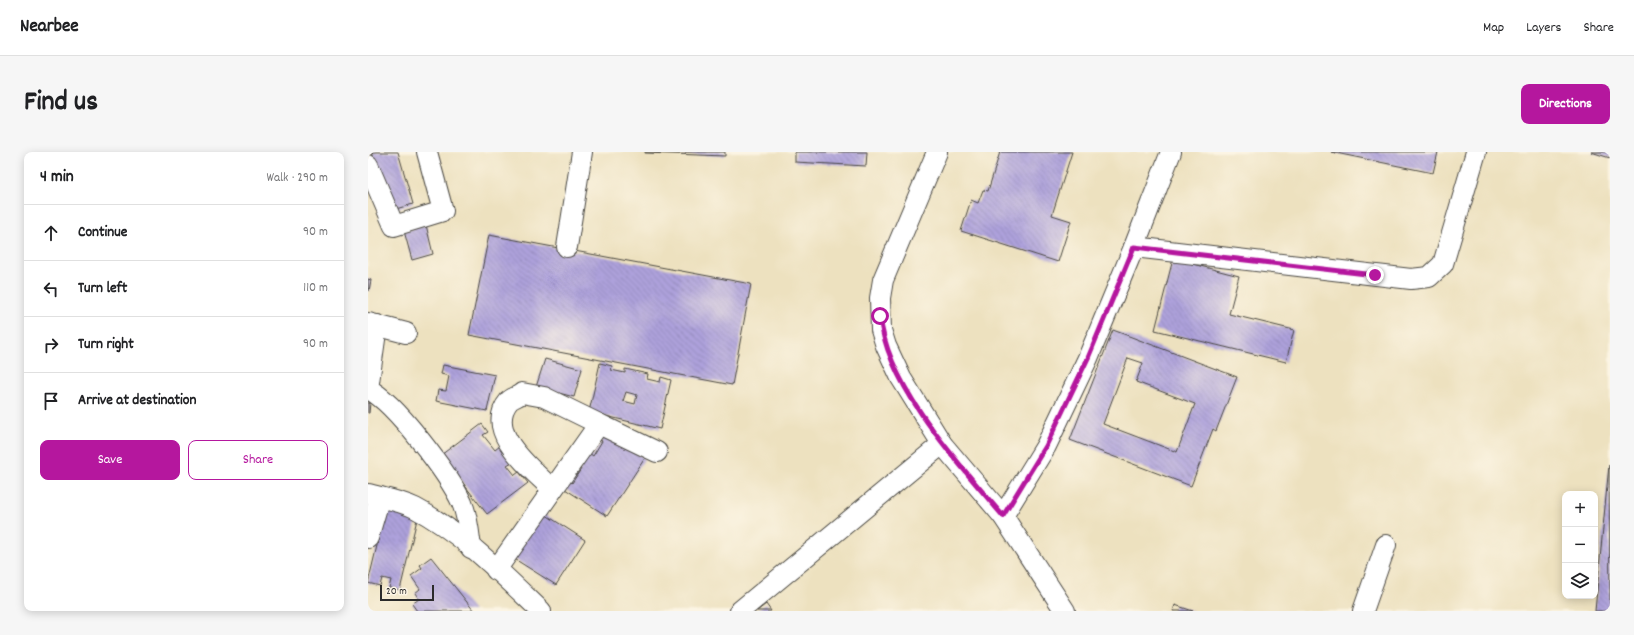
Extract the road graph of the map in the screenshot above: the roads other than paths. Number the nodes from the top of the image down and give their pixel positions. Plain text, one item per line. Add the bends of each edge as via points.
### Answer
1 (427, 152) edge
2 (582, 152) edge
3 (937, 152) edge
4 (1171, 152) edge
5 (1476, 152) edge
6 (368, 165) edge
7 (567, 247) dead end
8 (1134, 247) junction
9 (373, 324) edge
10 (406, 333) dead end
11 (368, 389) edge
12 (599, 424) junction
13 (942, 444) junction
14 (657, 452) dead end
15 (552, 489) junction
16 (374, 496) edge
17 (1003, 516) junction
18 (368, 538) edge
19 (1386, 545) dead end
20 (471, 548) junction
21 (496, 570) junction
22 (541, 611) edge
23 (740, 611) edge
24 (1065, 611) edge
25 (1363, 611) edge

1 - 6 street via 443,211 394,226
2 - 7 street
3 - 13 street via 884,280 880,316 881,330 891,358 909,393
4 - 8 street
5 - 8 street via 1443,264 1430,277 1411,279
8 - 17 street via 1088,358 1046,446
9 - 10 street
9 - 11 street
11 - 20 street via 404,421 451,482 463,504
12 - 14 street
12 - 15 street
12 - 15 street via 544,397 522,393 510,401 503,414 502,426 505,437 515,452
13 - 17 street
13 - 23 street
15 - 21 street
16 - 18 street
16 - 20 street via 414,507 441,523
17 - 24 street
19 - 25 street
20 - 21 street
21 - 22 street

